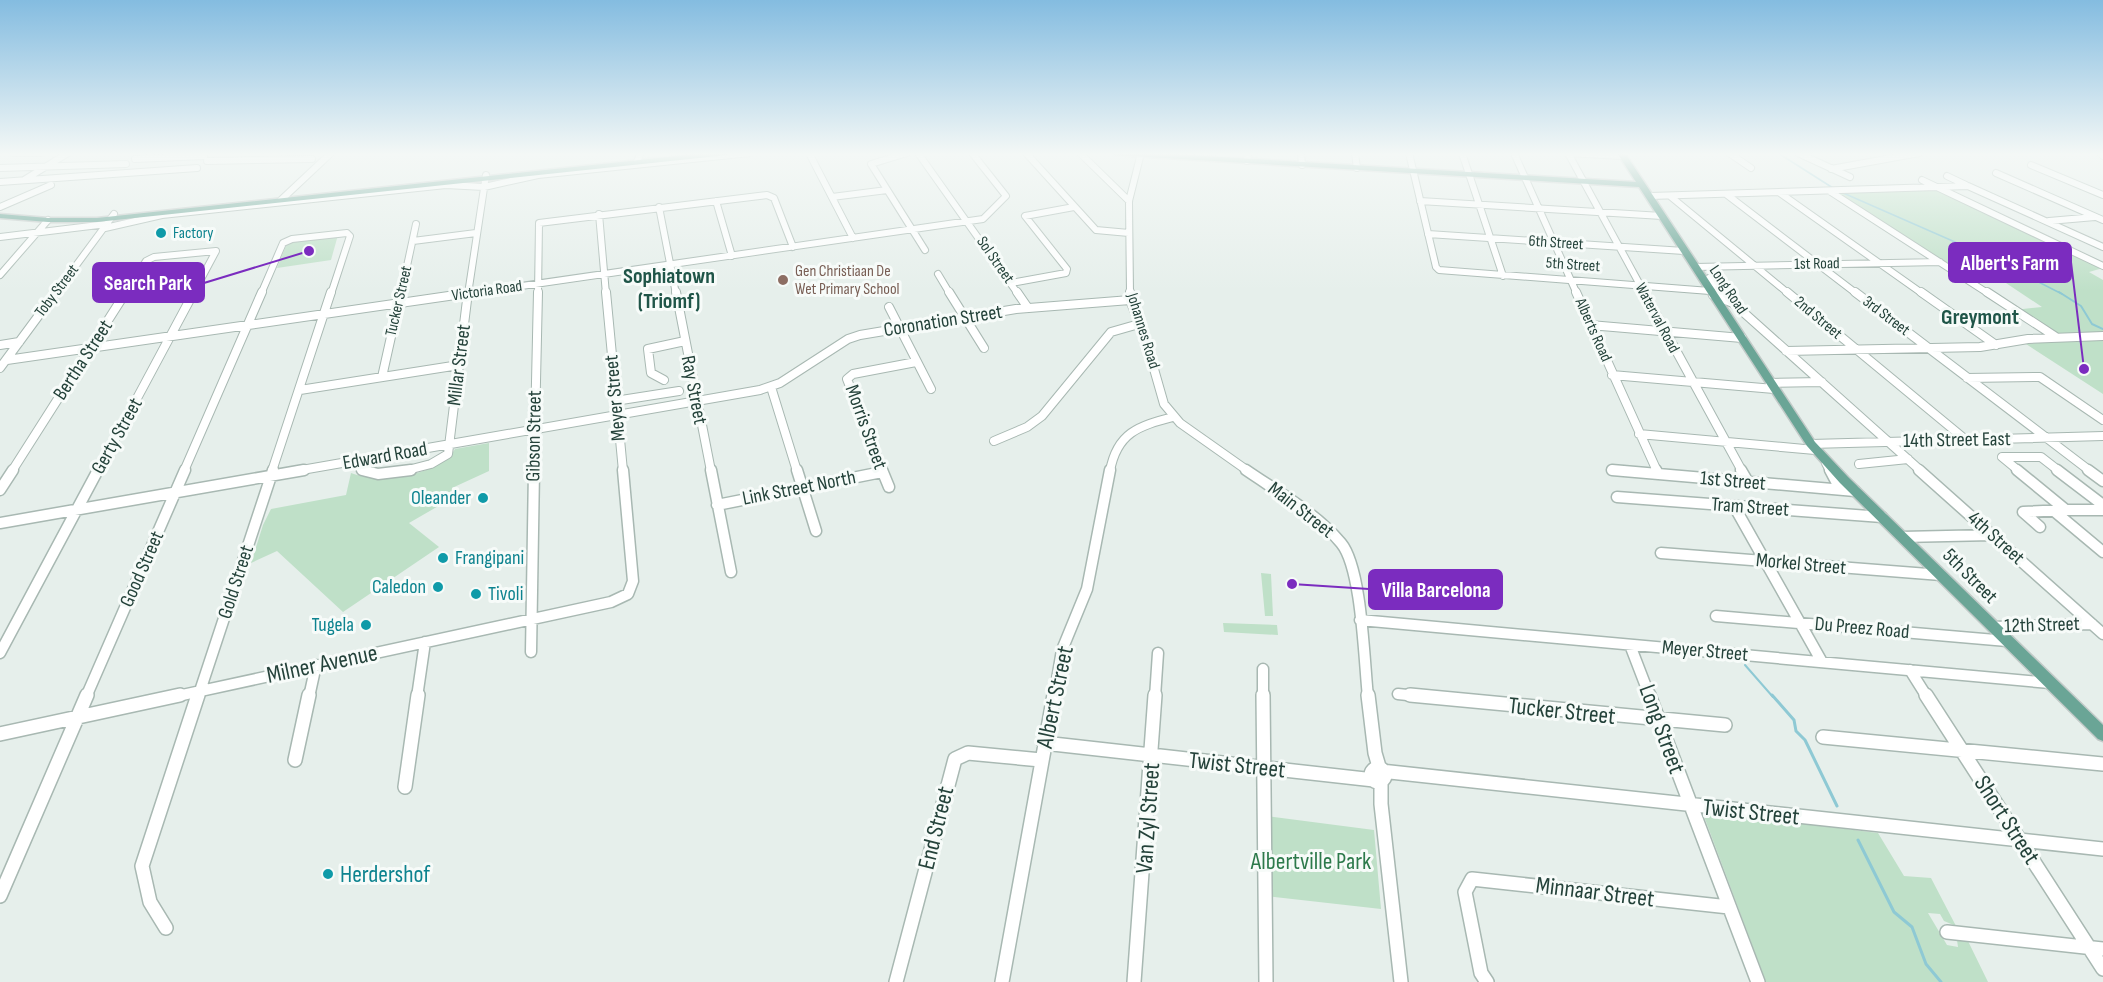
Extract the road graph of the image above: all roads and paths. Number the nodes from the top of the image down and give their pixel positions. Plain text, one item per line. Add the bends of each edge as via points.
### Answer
1 (20, 199) edge
2 (277, 199) edge
3 (315, 199) edge
4 (482, 199) edge
5 (733, 199) edge
6 (774, 199) edge
7 (833, 199) edge
8 (893, 199) edge
9 (952, 199) edge
10 (1003, 199) edge
11 (1067, 199) edge
12 (1127, 199) edge
13 (1477, 199) edge
14 (1535, 199) edge
15 (1593, 199) edge
16 (1652, 199) edge
17 (1673, 199) edge
18 (1732, 199) edge
19 (1787, 199) edge
20 (1846, 199) edge
21 (1962, 199) edge
22 (1995, 199) edge
23 (2059, 199) edge
24 (716, 201) junction
25 (1129, 201) joint
26 (1419, 201) joint
27 (1479, 205) junction
28 (659, 207) junction
29 (1074, 207) junction
30 (0, 208) edge
31 (1539, 208) junction
32 (1601, 212) junction
33 (599, 214) junction
34 (0, 216) edge
35 (1662, 216) junction
36 (2101, 217) edge
37 (48, 220) junction
38 (109, 221) junction
39 (968, 221) junction
40 (2046, 221) junction
41 (416, 224) dead end
42 (912, 230) junction
43 (476, 232) junction
44 (36, 233) junction
45 (1129, 233) junction
46 (349, 234) joint
47 (1428, 234) junction
48 (2078, 236) junction
49 (0, 237) edge
50 (853, 238) junction
51 (1490, 238) junction
52 (2046, 239) junction
53 (413, 241) junction
54 (1554, 243) junction
55 (793, 247) junction
56 (1619, 247) junction
57 (2103, 247) edge
58 (925, 250) dead end
59 (1684, 251) junction
60 (182, 253) joint
61 (732, 256) junction
62 (1940, 262) junction
63 (1880, 263) junction
64 (670, 264) junction
65 (1817, 264) junction
66 (1755, 266) junction
67 (2103, 266) edge
68 (1695, 267) junction
69 (604, 274) junction
70 (938, 274) dead end
71 (0, 275) edge
72 (1503, 276) junction
73 (1709, 278) dead end
74 (1571, 281) junction
75 (1011, 283) junction
76 (537, 284) junction
77 (1641, 287) junction
78 (469, 293) junction
79 (1712, 293) junction
80 (1727, 298) junction
81 (1130, 300) junction
82 (398, 304) junction
83 (889, 307) dead end
84 (1028, 308) junction
85 (324, 314) junction
86 (965, 318) junction
87 (1139, 324) junction
88 (1590, 325) junction
89 (247, 326) junction
90 (899, 328) junction
91 (1664, 331) junction
92 (171, 336) junction
93 (2103, 336) edge
94 (2056, 337) junction
95 (1742, 338) junction
96 (685, 341) junction
97 (19, 342) junction
98 (0, 345) edge
99 (1996, 345) junction
100 (1927, 347) junction
101 (90, 348) junction
102 (984, 348) dead end
103 (1856, 349) junction
104 (1786, 351) junction
105 (7, 360) junction
106 (916, 362) junction
107 (459, 365) junction
108 (0, 369) edge
109 (1612, 375) junction
110 (382, 377) junction
111 (1967, 378) junction
112 (664, 380) dead end
113 (1691, 382) junction
114 (1822, 382) junction
115 (1772, 386) junction
116 (771, 387) junction
117 (931, 389) dead end
118 (300, 390) junction
119 (679, 391) dead end
120 (615, 401) junction
121 (696, 401) junction
122 (617, 415) junction
123 (1173, 417) junction
124 (2103, 420) edge
125 (534, 429) junction
126 (1639, 434) junction
127 (2103, 436) edge
128 (2046, 437) junction
129 (1966, 440) junction
130 (994, 441) dead end
131 (1888, 441) junction
132 (1726, 442) junction
133 (450, 444) junction
134 (1813, 447) junction
135 (1908, 459) junction
136 (362, 460) junction
137 (1825, 461) junction
138 (1859, 464) dead end
139 (1612, 470) dead end
140 (882, 472) junction
141 (1658, 474) junction
142 (272, 475) junction
143 (2103, 481) edge
144 (1748, 482) junction
145 (890, 487) dead end
146 (801, 488) junction
147 (1840, 489) junction
148 (0, 490) edge
149 (176, 491) junction
150 (1855, 491) junction
151 (1617, 497) dead end
152 (717, 505) junction
153 (2103, 505) edge
154 (1734, 506) junction
155 (77, 509) junction
156 (2066, 510) junction
157 (2103, 510) edge
158 (2054, 511) junction
159 (1882, 518) junction
160 (0, 523) edge
161 (2040, 527) dead end
162 (816, 531) dead end
163 (1992, 535) junction
164 (1902, 537) junction
165 (2103, 552) edge
166 (1661, 553) dead end
167 (1766, 560) junction
168 (731, 572) dead end
169 (1941, 575) junction
170 (633, 582) joint
171 (1716, 616) dead end
172 (532, 618) junction
173 (1360, 620) junction
174 (1799, 622) junction
175 (2092, 624) junction
176 (1993, 627) junction
177 (2103, 634) edge
178 (2007, 641) junction
179 (425, 642) junction
180 (1630, 645) junction
181 (531, 652) dead end
182 (0, 653) edge
183 (1158, 653) dead end
184 (1822, 662) junction
185 (316, 665) junction
186 (1263, 669) dead end
187 (1910, 670) junction
188 (2050, 683) junction
189 (201, 690) junction
190 (1398, 694) dead end
191 (78, 716) junction
192 (1660, 720) junction
193 (1725, 725) dead end
194 (0, 734) edge
195 (2103, 735) edge
196 (1823, 736) dead end
197 (1044, 743) junction
198 (1961, 749) junction
199 (1152, 756) junction
200 (295, 760) dead end
201 (1041, 760) junction
202 (2103, 764) edge
203 (1264, 768) junction
204 (1375, 776) junction
205 (405, 787) dead end
206 (1690, 805) junction
207 (2020, 840) junction
208 (2103, 849) edge
209 (0, 896) edge
210 (1729, 907) junction
211 (165, 928) dead end
212 (1947, 932) dead end
213 (2096, 948) edge
214 (2103, 969) edge
215 (896, 982) edge
216 (1002, 982) edge
217 (1134, 982) edge
218 (1266, 982) edge
219 (1401, 982) edge
220 (1487, 982) edge
221 (1758, 982) edge

1 - 30 street
2 - 38 main road
3 - 38 street
4 - 43 street, Millar Street
5 - 24 street
6 - 55 street
7 - 50 street
8 - 42 street
9 - 39 street, Sol Street
10 - 39 street, Victoria Road via 986,218
11 - 29 street
12 - 25 street
13 - 27 street
14 - 31 street, Alberts Road
15 - 32 street, Waterval Road
16 - 35 main road, Long Road
17 - 66 street, 2nd Street
18 - 65 street, 3rd Street
19 - 63 street
20 - 62 street
21 - 52 street
22 - 40 street
23 - 36 street
24 - 28 street
24 - 61 street
25 - 45 street, Johannes Road
26 - 27 street
26 - 47 street
27 - 31 street
27 - 51 street
28 - 33 street
28 - 64 street, Ray Street
29 - 45 street via 1098,231
29 - 75 street via 1025,216 1066,273
30 - 38 main road
31 - 32 street
31 - 54 street, Alberts Road
32 - 35 street
32 - 56 street, Waterval Road
33 - 69 street, Meyer Street
33 - 76 street, Gibson Street via 540,222
34 - 37 main road
35 - 59 main road, Long Road
36 - 40 street
37 - 38 main road
37 - 44 street
38 - 44 street
38 - 97 street, Toby Street
39 - 42 street, Victoria Road
39 - 75 street, Sol Street
40 - 48 street
41 - 53 street, Tucker Street
42 - 50 street, Victoria Road
42 - 58 street
43 - 53 street
43 - 78 street, Millar Street
44 - 49 street
44 - 71 street
45 - 81 street, Johannes Road
46 - 85 street, Gold Street
46 - 89 street, Good Street via 285,242
47 - 51 street, 6th Street
47 - 72 street, 5th Street via 1436,267 1448,273
48 - 52 street
48 - 57 street
50 - 55 street, Victoria Road
51 - 54 street, 6th Street
51 - 72 street
52 - 67 street
53 - 82 street, Tucker Street
54 - 56 street, 6th Street
54 - 74 street, Alberts Road
55 - 61 street, Victoria Road
56 - 59 street, 6th Street
56 - 77 street, Waterval Road
59 - 68 main road, Long Road
60 - 92 street, Gerty Street via 216,250
60 - 101 street, Bertha Street via 148,259
61 - 64 street, Victoria Road
62 - 63 street, 1st Road
62 - 94 street
63 - 65 street, 1st Road
63 - 99 street
64 - 69 street, Victoria Road
64 - 96 street, Ray Street
65 - 66 street, 1st Road
65 - 100 street, 3rd Street
66 - 68 street, 1st Road
66 - 103 street, 2nd Street
68 - 79 main road, Long Road
69 - 76 street, Victoria Road
69 - 120 street, Meyer Street
70 - 86 street
72 - 74 street, 5th Street
73 - 80 street
74 - 77 street, 5th Street
74 - 88 street, Alberts Road
75 - 84 street, Sol Street
76 - 78 street, Victoria Road
76 - 125 street, Gibson Street
77 - 79 street, 5th Street
77 - 91 street, Waterval Road
78 - 82 street, Victoria Road
78 - 107 street, Millar Street
79 - 80 street
79 - 95 main road, Long Road
80 - 104 street
81 - 84 street, Coronation Street
81 - 87 street, Johannes Road
82 - 85 street, Victoria Road
82 - 110 street, Tucker Street
83 - 90 street
84 - 86 street, Coronation Street
85 - 89 street, Victoria Road
85 - 118 street, Gold Street
86 - 90 street, Coronation Street
86 - 102 street
87 - 123 street, Johannes Road via 1164,404
87 - 130 street via 1111,332 1042,416
88 - 91 street
88 - 109 street, Alberts Road
89 - 92 street, Victoria Road
89 - 149 street, Good Street
90 - 106 street
90 - 116 street, Coronation Street via 851,337
91 - 95 street
91 - 113 street, Waterval Road
92 - 101 street, Victoria Road
92 - 155 street, Gerty Street
93 - 94 street
94 - 99 street
95 - 115 main road, Long Road
96 - 112 street via 648,349 651,373
96 - 121 street, Ray Street
97 - 98 street
97 - 105 street, Toby Street
99 - 100 street
100 - 103 street
100 - 111 street, 3rd Street
101 - 105 street, Victoria Road
101 - 148 street, Bertha Street
103 - 104 street
103 - 129 street, 2nd Street
104 - 114 street
105 - 108 street, Toby Street
106 - 117 street
106 - 140 street, Morris Street via 848,377
107 - 110 street
107 - 133 street, Millar Street
109 - 113 street
109 - 126 street, Alberts Road
110 - 118 street
111 - 124 street via 2036,376
111 - 128 street, 3rd Street
113 - 115 street
113 - 132 street, Waterval Road
114 - 115 street
114 - 131 street
115 - 134 main road, Long Road
116 - 121 street, Edward Road
116 - 146 street
118 - 142 street, Gold Street
119 - 120 street
120 - 122 street, Meyer Street
121 - 122 street, Edward Road
121 - 152 street, Ray Street
122 - 125 street, Edward Road
122 - 170 street, Meyer Street
123 - 173 street, Main Street via 1338,537 1354,571
123 - 197 street, Albert Street via 1134,430 1114,451 1087,589 1064,644
125 - 133 street, Edward Road
125 - 172 street, Gibson Street
126 - 132 street
126 - 141 street, Alberts Road
127 - 128 street, 14th Street East
128 - 129 street, 14th Street East
128 - 143 street
129 - 131 street, 14th Street East
131 - 134 street, 14th Street East
131 - 135 street, 4th Street
132 - 134 street
132 - 144 street, Waterval Road
133 - 136 street, Edward Road
133 - 136 street via 448,454 433,464 379,475 365,473
134 - 137 main road, 5th Street
135 - 138 street
135 - 163 street, 4th Street
136 - 142 street, Edward Road
137 - 147 street
137 - 150 main road, 5th Street
139 - 141 street, 1st Street
140 - 145 street, Morris Street
140 - 146 street, Link Street North
141 - 144 street, 1st Street
142 - 149 street, Edward Road
142 - 189 street, Gold Street
144 - 147 street, 1st Street
146 - 152 street, Link Street North
146 - 162 street
147 - 150 street, 1st Street
149 - 155 street, Edward Road
149 - 191 street, Good Street
150 - 159 main road, 5th Street
151 - 154 street, Tram Street
152 - 168 street, Ray Street
153 - 156 street via 2041,457 2002,457
154 - 159 street, Tram Street
154 - 167 street
155 - 160 street, Edward Road
155 - 182 street, Gerty Street
156 - 157 street
156 - 158 street
158 - 161 street via 2023,512
158 - 165 street
159 - 164 main road, 5th Street
163 - 164 street
163 - 175 street, 4th Street
164 - 169 main road, 5th Street
166 - 167 street, Morkel Street
167 - 169 street, Morkel Street
167 - 174 street
169 - 176 main road, 5th Street
170 - 172 street, Milner Avenue via 628,594 617,601
171 - 174 street, Du Preez Road
172 - 179 street, Milner Avenue
172 - 181 street, Gibson Street
173 - 180 street, Meyer Street
173 - 204 street, Main Street via 1376,753
174 - 178 street, Du Preez Road
174 - 184 street
175 - 176 street, 12th Street
175 - 177 street, 4th Street
176 - 178 main road, 5th Street
178 - 188 main road, 5th Street
179 - 185 street, Milner Avenue
179 - 205 street
180 - 184 street, Meyer Street
180 - 192 street, Long Street
183 - 199 street, Van Zyl Street
184 - 187 street, Meyer Street
185 - 189 street, Milner Avenue
185 - 200 street
186 - 203 street
187 - 188 street, Meyer Street
187 - 198 street, Short Street
188 - 195 main road, 5th Street
189 - 191 street, Milner Avenue
189 - 211 street, Gold Street via 142,866 150,902
190 - 192 street, Tucker Street
191 - 194 street, Milner Avenue
191 - 209 street, Good Street
192 - 193 street, Tucker Street
192 - 206 street, Long Street
196 - 198 street
197 - 199 street, Twist Street
197 - 201 street, Albert Street
198 - 202 street
198 - 207 street, Short Street
199 - 203 street, Twist Street
199 - 217 street, Van Zyl Street
201 - 215 street, End Street via 968,753 955,759
201 - 216 street, Albert Street
203 - 204 street, Twist Street
203 - 218 street
204 - 206 street, Twist Street via 1398,774
204 - 219 street, Main Street
206 - 207 street, Twist Street
206 - 210 street, Long Street
207 - 208 street, Twist Street
207 - 213 street, Short Street
210 - 220 street, Minnaar Street via 1472,879 1466,888 1481,973
210 - 221 street, Long Street
212 - 213 street
213 - 214 street, Short Street

